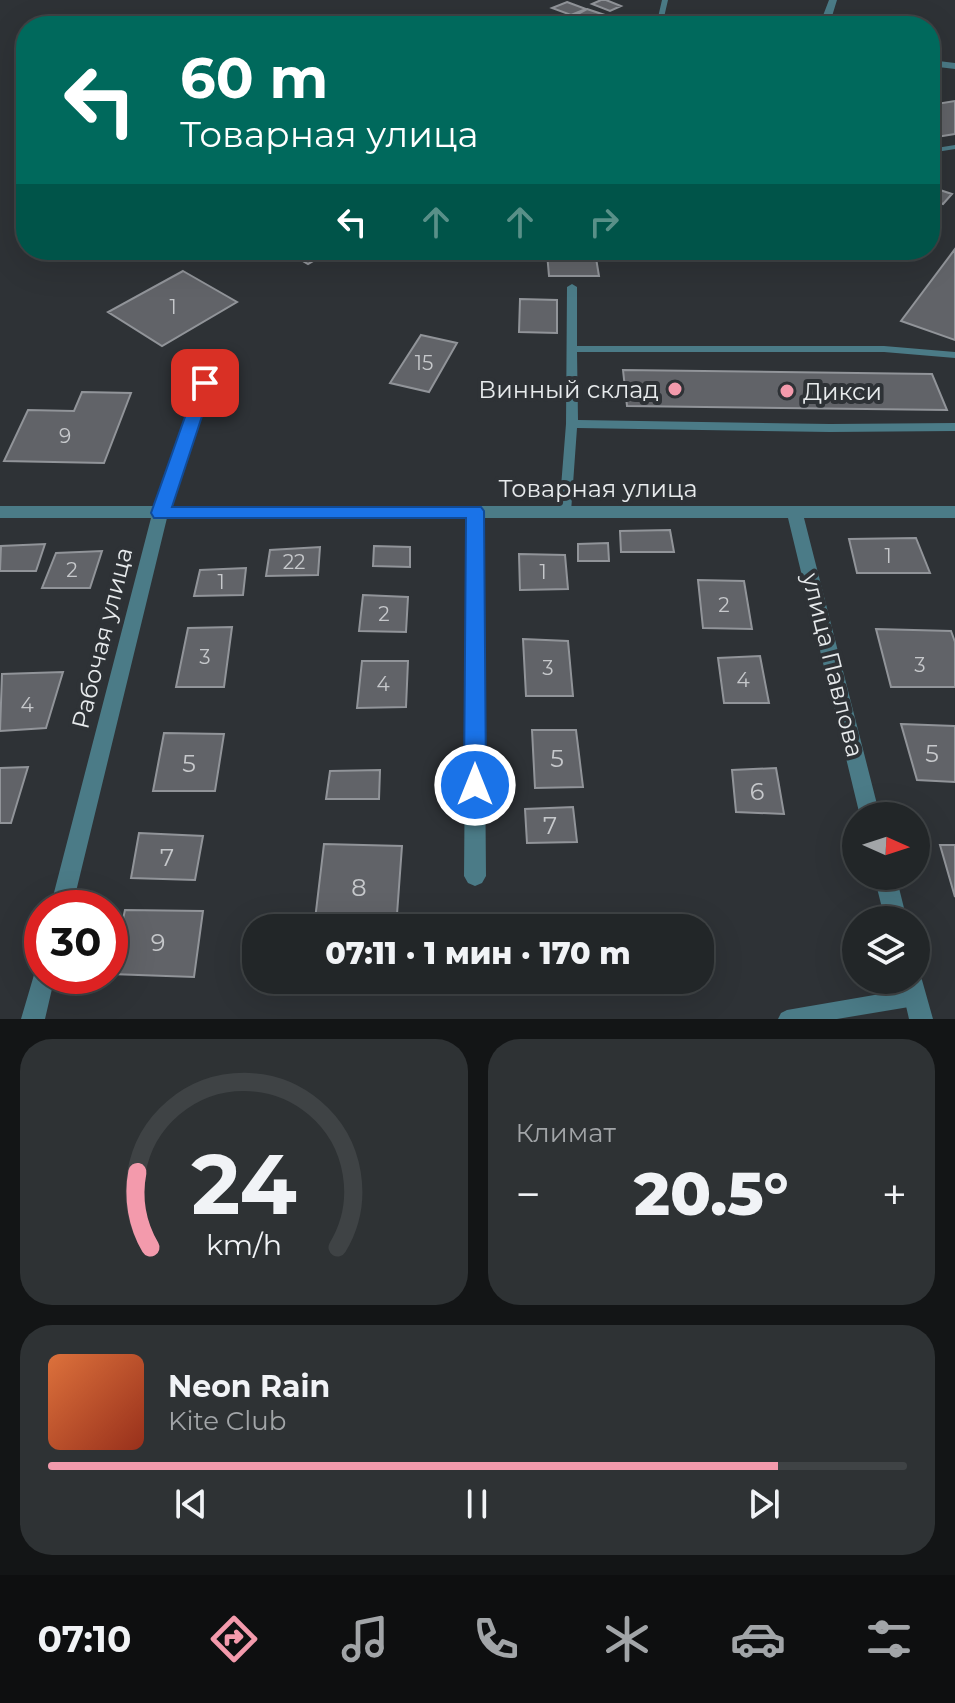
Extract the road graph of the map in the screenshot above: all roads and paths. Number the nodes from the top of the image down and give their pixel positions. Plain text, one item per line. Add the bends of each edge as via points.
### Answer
1 (572, 287) dead end
2 (573, 349) junction
3 (955, 355) edge
4 (205, 383) dead end
5 (572, 424) junction
6 (955, 427) edge
7 (475, 511) junction
8 (0, 512) edge
9 (565, 512) junction
10 (955, 512) edge
11 (160, 513) junction
12 (795, 513) junction
13 (867, 802) edge
14 (475, 876) dead end
15 (66, 890) edge
16 (39, 994) edge
17 (916, 999) edge
18 (33, 1019) edge
19 (787, 1019) edge

1 - 2 lane
2 - 3 lane via 884,349
2 - 5 lane
4 - 11 street, Рабочая улица
5 - 6 lane
5 - 9 lane
7 - 9 street, Товарная улица
7 - 11 street, Товарная улица
7 - 14 street
8 - 11 street, Товарная улица
9 - 12 street, Товарная улица
10 - 12 street, Товарная улица
11 - 15 street, Рабочая улица
12 - 13 street, улица Павлова
16 - 18 street
17 - 19 lane

